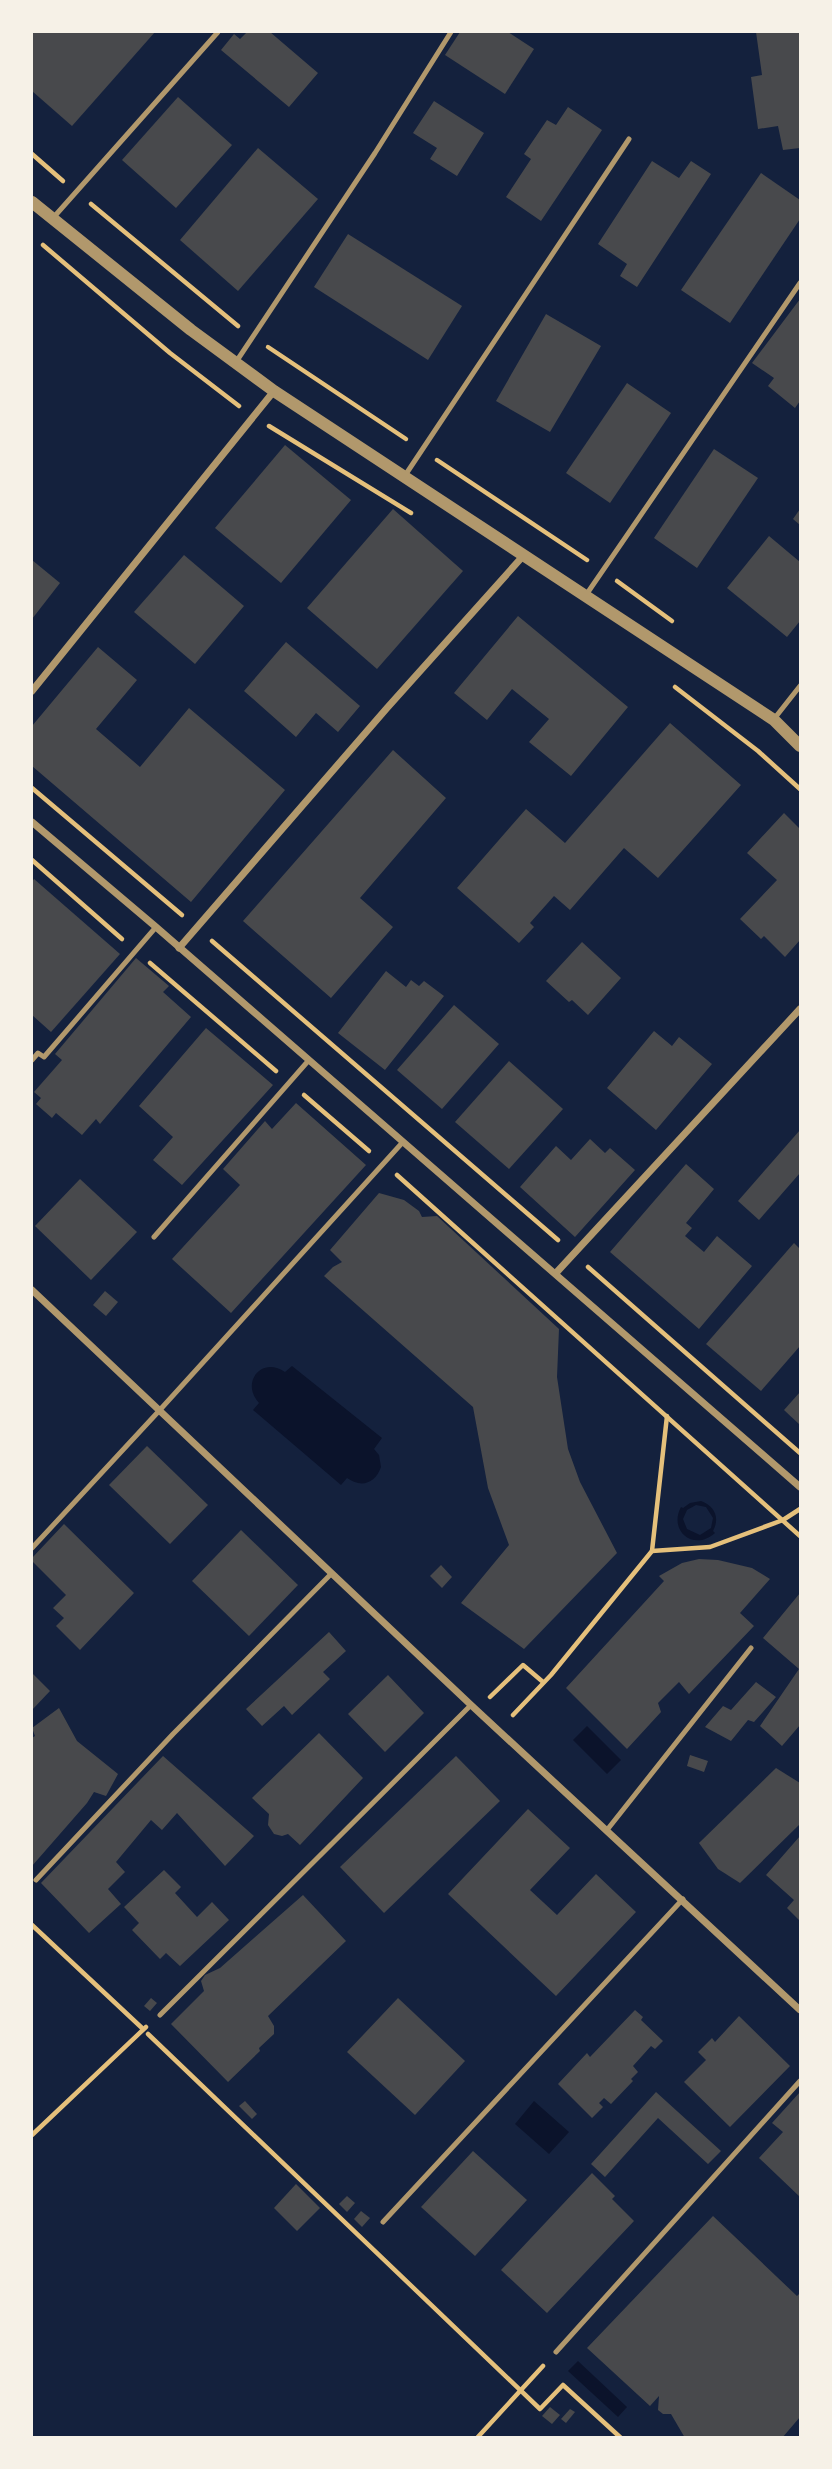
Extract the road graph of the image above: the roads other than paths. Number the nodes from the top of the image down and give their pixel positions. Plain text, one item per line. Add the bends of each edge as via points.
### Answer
1 (218, 32) edge
2 (451, 32) edge
3 (629, 139) dead end
4 (32, 202) edge
5 (51, 219) junction
6 (800, 284) edge
7 (236, 362) junction
8 (274, 391) junction
9 (404, 477) junction
10 (524, 555) junction
11 (586, 596) junction
12 (800, 686) edge
13 (32, 691) edge
14 (774, 720) junction
15 (800, 746) edge
16 (32, 822) edge
17 (156, 927) junction
18 (179, 948) junction
19 (800, 1009) edge
20 (32, 1060) edge
21 (309, 1060) junction
22 (402, 1143) junction
23 (154, 1237) dead end
24 (556, 1273) junction
25 (32, 1290) edge
26 (158, 1412) junction
27 (800, 1487) edge
28 (32, 1548) edge
29 (331, 1574) junction
30 (751, 1648) dead end
31 (471, 1704) junction
32 (607, 1830) junction
33 (36, 1880) dead end
34 (683, 1899) junction
35 (800, 2010) edge
36 (160, 2015) dead end
37 (800, 2081) edge
38 (383, 2222) dead end
39 (556, 2352) road end

1 - 5 lane
2 - 7 lane
3 - 9 lane
4 - 5 street
5 - 7 street
6 - 11 lane
7 - 8 street
8 - 9 street
8 - 13 street
9 - 10 street
10 - 11 street
10 - 18 street
11 - 14 street
12 - 14 lane
14 - 15 street
16 - 17 street
17 - 18 street
17 - 20 lane via 44,1057 38,1053
18 - 21 street
19 - 24 street
21 - 22 street
21 - 23 lane
22 - 24 street
22 - 26 lane
24 - 27 street
25 - 26 street
26 - 28 lane
26 - 29 street
29 - 31 street
29 - 33 lane
30 - 32 lane
31 - 32 street
31 - 36 lane
32 - 34 street
34 - 35 street
34 - 38 lane
37 - 39 lane

